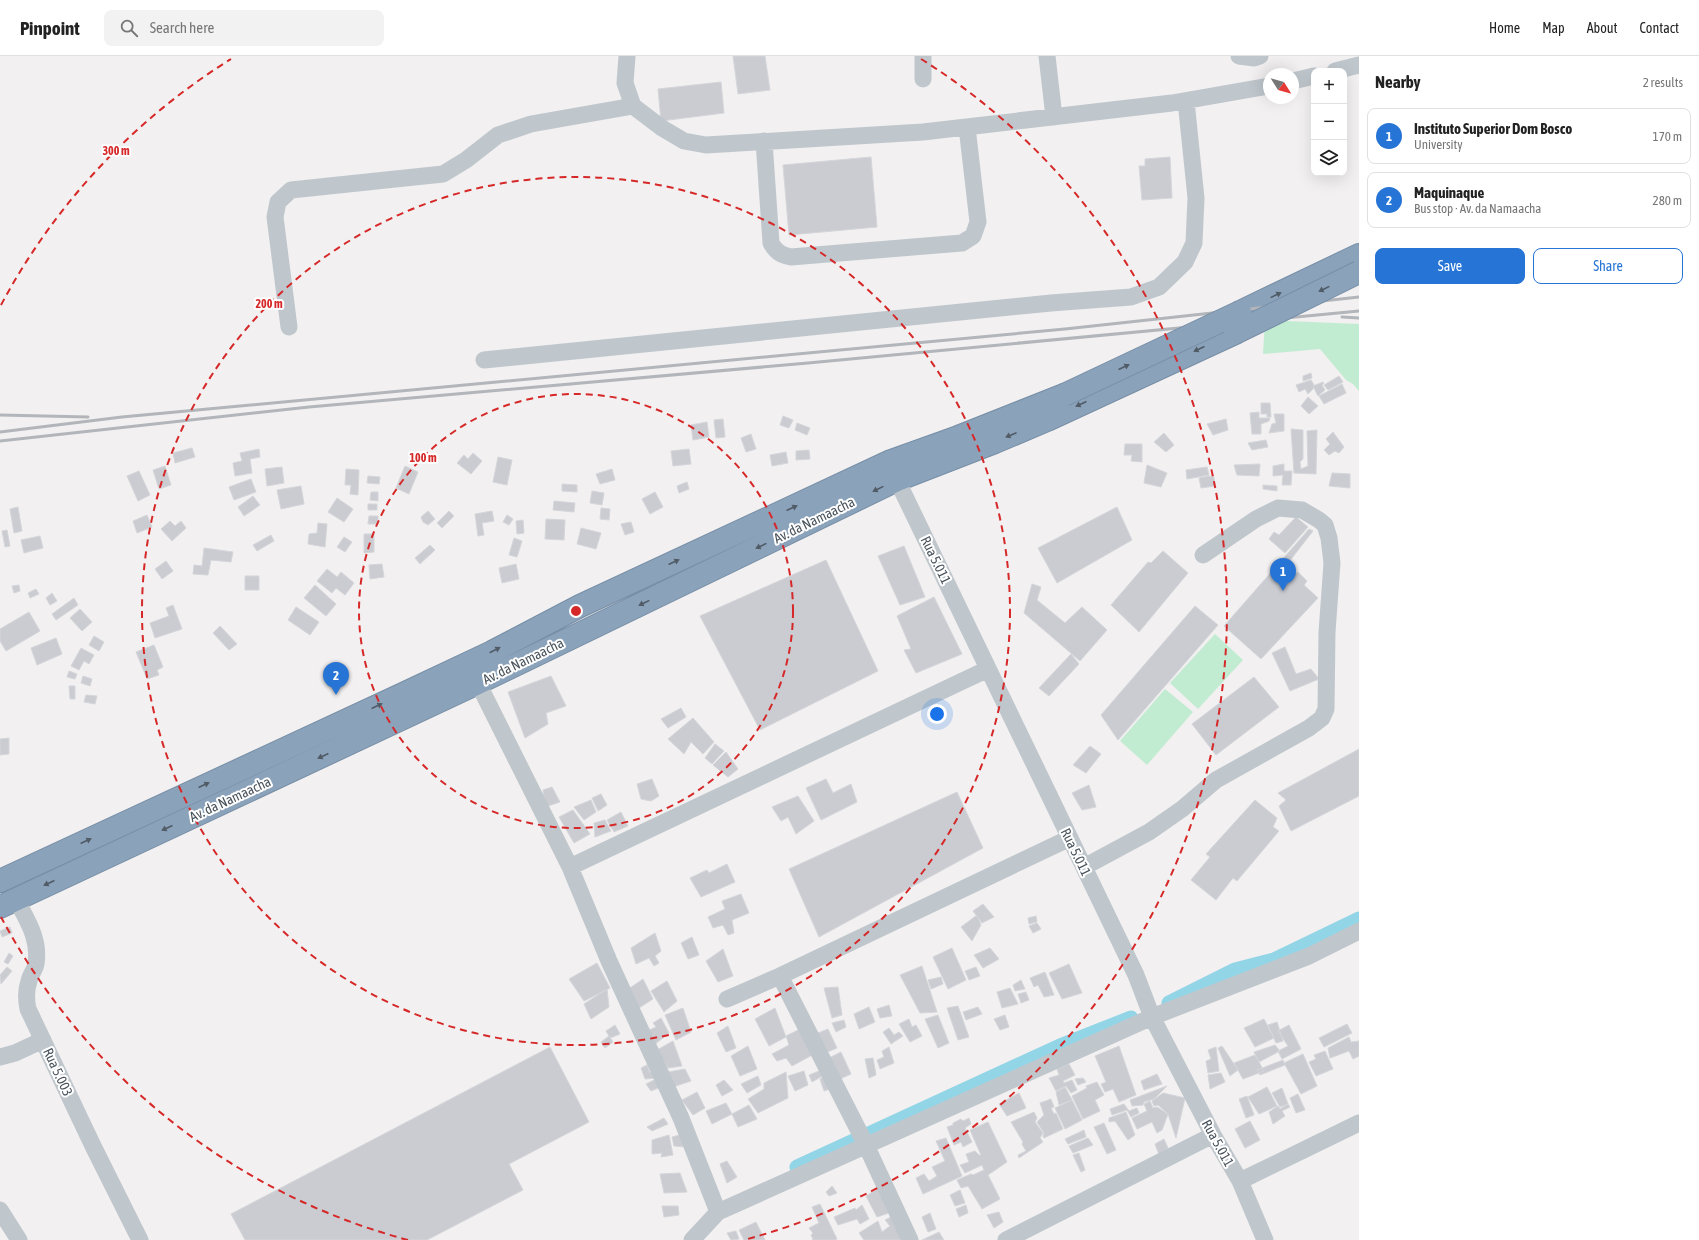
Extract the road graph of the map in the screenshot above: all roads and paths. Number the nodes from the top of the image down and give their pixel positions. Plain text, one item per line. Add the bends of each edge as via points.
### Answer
1 (628, 56) edge
2 (923, 56) edge
3 (1047, 56) edge
4 (1239, 56) edge
5 (1260, 56) edge
6 (1359, 65) edge
7 (1347, 68) edge
8 (1311, 77) edge
9 (923, 79) dead end
10 (1299, 80) edge
11 (1263, 87) edge
12 (1186, 101) junction
13 (633, 106) junction
14 (1054, 117) junction
15 (967, 127) junction
16 (764, 141) junction
17 (1359, 255) edge
18 (1359, 272) edge
19 (1238, 323) junction
20 (289, 327) dead end
21 (484, 360) dead end
22 (894, 471) junction
23 (1203, 555) dead end
24 (988, 669) junction
25 (478, 683) junction
26 (1070, 838) junction
27 (570, 867) junction
28 (1084, 867) junction
29 (0, 881) edge
30 (8, 903) edge
31 (1359, 931) edge
32 (780, 976) junction
33 (727, 998) dead end
34 (1152, 1018) junction
35 (43, 1040) junction
36 (0, 1057) edge
37 (1359, 1123) edge
38 (1213, 1135) junction
39 (866, 1145) junction
40 (1240, 1181) junction
41 (0, 1210) edge
42 (718, 1212) junction
43 (699, 1237) edge
44 (19, 1240) edge
45 (140, 1240) edge
46 (910, 1240) edge
47 (1006, 1240) edge
48 (1265, 1240) edge

1 - 13 street via 625,83
2 - 9 street
3 - 14 street
4 - 5 street
6 - 7 street
8 - 10 street
11 - 12 street
12 - 14 street
12 - 21 street via 1196,198 1194,243 1185,262 1159,287 1131,297
13 - 16 street via 684,141 706,145
13 - 20 street via 531,124 498,135 443,174 291,190 278,202 275,217
14 - 15 street
15 - 16 street
15 - 16 street via 978,222 973,236 962,243 791,257 776,251 771,243
19 -> 17 highway
18 -> 19 highway, bridge
22 -> 19 highway, Av. da Namaacha, bridge via 958,438
19 -> 22 highway, Av. da Namaacha via 1047,420 995,442
22 - 24 street, Rua 5.011
22 -> 25 highway, Av. da Namaacha
29 -> 22 highway, Av. da Namaacha via 492,652 580,606
23 - 28 street via 1256,519 1278,508 1302,510 1325,525 1332,563 1327,632 1326,709 1322,718 1309,728 1216,780 1182,809 1149,832
24 - 26 street, Rua 5.011
24 - 27 street
25 - 27 street
25 -> 30 highway, Av. da Namaacha
26 - 28 street, Rua 5.011
26 - 32 street
27 - 42 street via 608,961 681,1118
28 - 34 street, Rua 5.011 via 1136,974
30 - 35 street, Rua 5.003 via 33,932 37,948 36,966 28,982 26,1000
31 - 34 street via 1309,956
32 - 33 street
32 - 39 street
34 - 38 street, Rua 5.011
34 - 39 street
35 - 36 street
35 - 45 street, Rua 5.003
37 - 40 street
38 - 40 street, Rua 5.011
38 - 47 street
39 - 42 street
39 - 46 street
40 - 48 street, Rua 5.011
41 - 44 street
42 - 43 street

